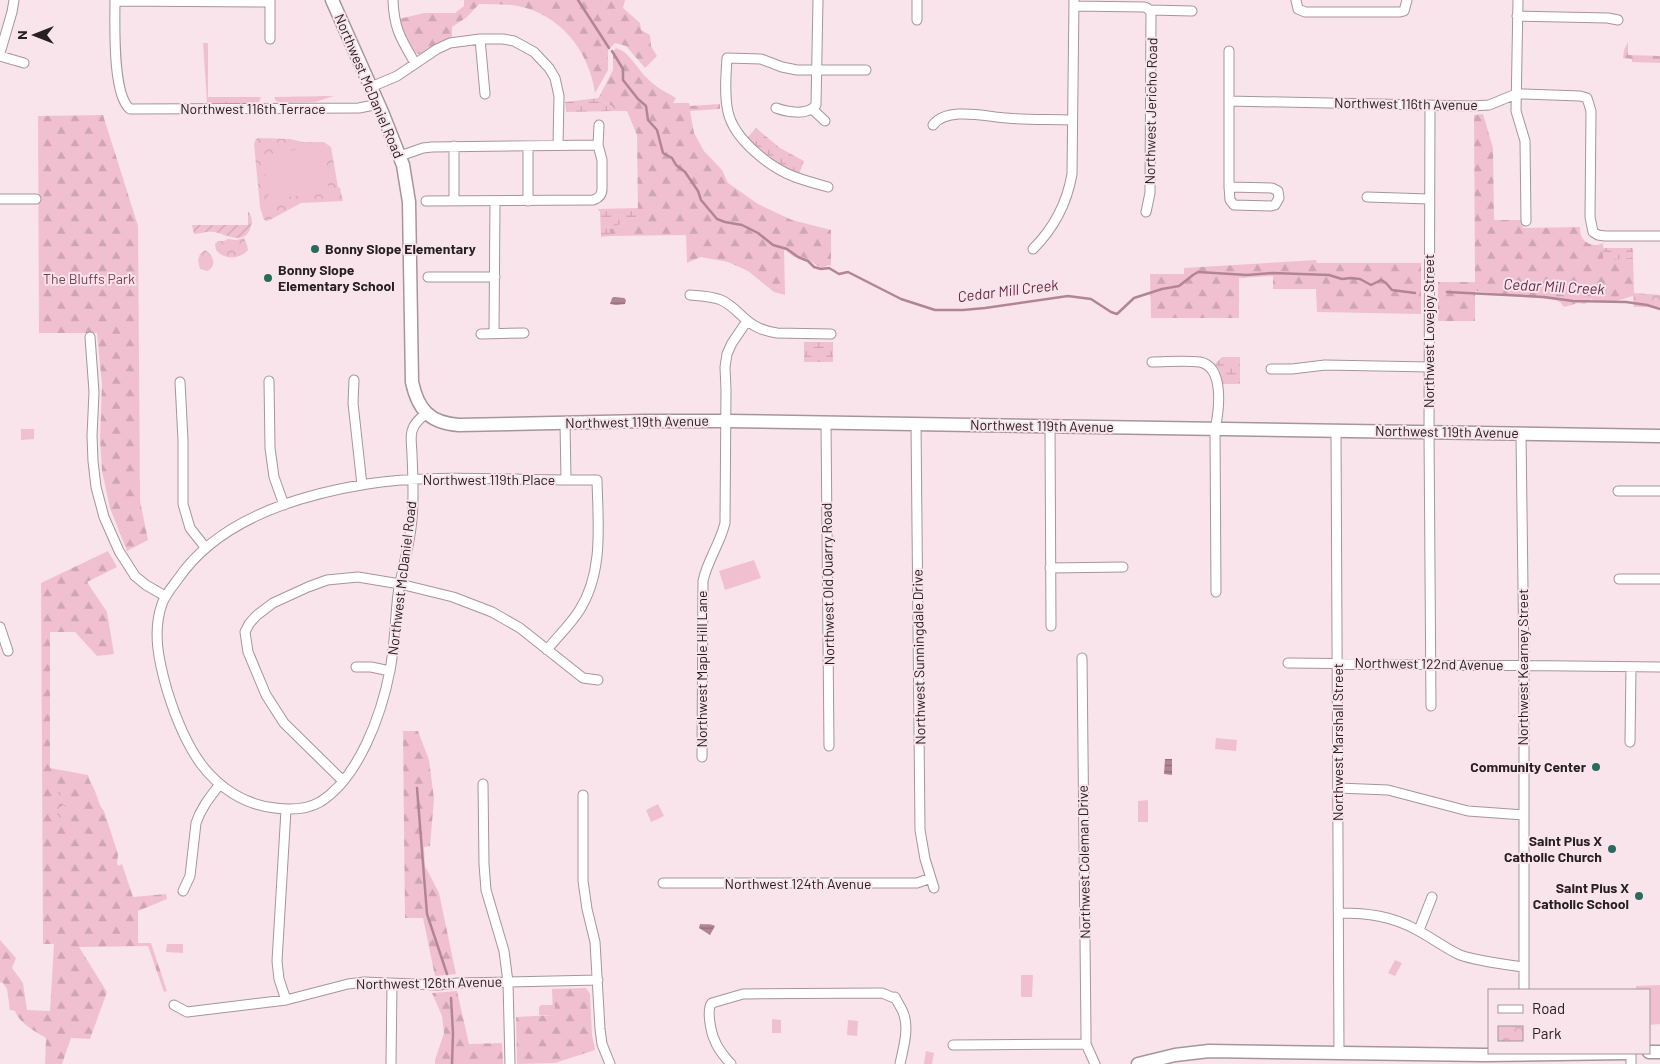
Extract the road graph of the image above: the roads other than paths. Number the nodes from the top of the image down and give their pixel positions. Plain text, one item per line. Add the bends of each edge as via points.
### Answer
1 (14, 0) edge
2 (115, 0) edge
3 (332, 0) edge
4 (393, 0) edge
5 (818, 0) edge
6 (917, 0) edge
7 (1406, 0) edge
8 (1518, 0) edge
9 (270, 1) edge
10 (1074, 3) edge
11 (1297, 5) edge
12 (1150, 10) junction
13 (1192, 11) dead end
14 (1517, 16) junction
15 (917, 20) dead end
16 (1618, 20) dead end
17 (270, 39) dead end
18 (480, 40) junction
19 (1229, 51) dead end
20 (0, 54) edge
21 (24, 63) dead end
22 (415, 63) junction
23 (817, 70) junction
24 (866, 70) dead end
25 (371, 87) junction
26 (485, 94) dead end
27 (1516, 94) junction
28 (1229, 101) junction
29 (379, 104) junction
30 (1430, 106) junction
31 (776, 108) dead end
32 (812, 109) junction
33 (1072, 120) junction
34 (824, 121) dead end
35 (933, 124) dead end
36 (599, 125) dead end
37 (558, 145) junction
38 (598, 145) junction
39 (454, 146) junction
40 (528, 146) junction
41 (400, 156) junction
42 (828, 187) dead end
43 (1229, 187) junction
44 (1368, 198) dead end
45 (0, 199) edge
46 (36, 199) dead end
47 (1429, 199) junction
48 (426, 201) dead end
49 (454, 201) junction
50 (528, 201) junction
51 (495, 202) junction
52 (1146, 212) dead end
53 (1526, 221) dead end
54 (1660, 236) edge
55 (1034, 249) dead end
56 (428, 277) dead end
57 (495, 277) junction
58 (690, 295) dead end
59 (747, 321) junction
60 (524, 333) dead end
61 (481, 334) dead end
62 (494, 334) junction
63 (831, 334) dead end
64 (90, 337) dead end
65 (1152, 362) dead end
66 (1430, 367) junction
67 (1271, 369) dead end
68 (354, 380) dead end
69 (269, 381) dead end
70 (180, 382) dead end
71 (426, 414) junction
72 (726, 421) junction
73 (565, 423) junction
74 (826, 423) junction
75 (916, 424) junction
76 (1050, 426) junction
77 (1215, 429) junction
78 (1336, 431) junction
79 (1429, 432) junction
80 (1521, 434) junction
81 (1660, 436) edge
82 (413, 479) junction
83 (566, 480) junction
84 (362, 485) junction
85 (1618, 491) dead end
86 (1660, 491) edge
87 (284, 505) junction
88 (205, 548) junction
89 (1123, 567) dead end
90 (1050, 568) junction
91 (1619, 579) dead end
92 (1660, 579) edge
93 (400, 584) junction
94 (1216, 592) dead end
95 (166, 596) junction
96 (1050, 626) dead end
97 (0, 627) edge
98 (547, 650) junction
99 (8, 651) dead end
100 (1082, 658) dead end
101 (1288, 663) dead end
102 (1338, 663) junction
103 (1430, 665) junction
104 (1524, 665) junction
105 (1631, 666) junction
106 (356, 667) dead end
107 (1660, 667) edge
108 (390, 671) junction
109 (598, 680) dead end
110 (1431, 706) dead end
111 (1630, 742) dead end
112 (829, 746) dead end
113 (702, 757) dead end
114 (344, 781) junction
115 (220, 784) junction
116 (483, 784) dead end
117 (1338, 788) junction
118 (583, 795) dead end
119 (286, 810) junction
120 (1524, 815) junction
121 (931, 878) junction
122 (663, 883) dead end
123 (934, 888) dead end
124 (183, 891) dead end
125 (1432, 897) dead end
126 (1340, 913) junction
127 (1419, 930) junction
128 (1524, 967) junction
129 (598, 980) junction
130 (508, 982) junction
131 (392, 984) junction
132 (1524, 989) edge
133 (286, 1000) junction
134 (174, 1005) dead end
135 (1086, 1044) junction
136 (953, 1045) dead end
137 (1339, 1053) junction
138 (1525, 1054) edge
139 (1484, 1059) edge
140 (391, 1064) edge
141 (510, 1064) edge
142 (610, 1064) edge
143 (731, 1064) edge
144 (900, 1064) edge
145 (1095, 1064) edge
146 (1138, 1064) edge

1 - 20 street
2 - 9 street
2 - 29 street, Northwest 116th Terrace via 116,65 128,107 134,110 359,108
3 - 25 street, Northwest McDaniel Road
4 - 22 street via 396,29
5 - 23 street
6 - 15 street
7 - 11 street via 1404,11 1400,12 1305,12
8 - 14 street
9 - 17 street
10 - 12 street
10 - 33 street
12 - 13 street
12 - 52 street, Northwest Jericho Road via 1150,193
14 - 16 street
14 - 27 street
18 - 22 street via 450,43
18 - 26 street
18 - 37 street via 514,42 534,52 549,68 559,96
19 - 28 street
20 - 21 street
22 - 25 street via 397,76
23 - 24 street
23 - 32 street via 817,101
23 - 42 street via 793,69 754,58 727,58 726,106 737,134 762,157 794,177
25 - 29 street, Northwest McDaniel Road
27 - 30 street, Northwest 116th Avenue via 1489,104
27 - 53 street via 1516,111 1525,141
27 - 54 street, Northwest 116th Avenue via 1587,98 1591,111 1590,217 1593,232 1605,236
28 - 30 street, Northwest 116th Avenue
28 - 43 street
29 - 41 street, Northwest McDaniel Road
30 - 47 street, Northwest Lovejoy Street
31 - 32 street via 786,112
32 - 34 street
33 - 35 street via 960,114 942,117
33 - 55 street via 1070,185 1055,222
36 - 38 street
37 - 38 street
37 - 40 street
38 - 50 street via 602,160 600,197 593,200
39 - 40 street
39 - 41 street via 423,148
39 - 49 street
40 - 50 street
41 - 71 street, Northwest McDaniel Road via 409,202 412,382 418,402
43 - 43 street via 1276,189 1278,202 1271,206 1234,205 1230,200
44 - 47 street
45 - 46 street
47 - 66 street, Northwest Lovejoy Street
48 - 49 street
49 - 51 street
50 - 51 street
51 - 57 street
56 - 57 street
57 - 62 street
58 - 59 street via 719,299 735,308
59 - 63 street via 777,334
59 - 72 street, Northwest Maple Hill Lane via 732,343 725,362
60 - 62 street
61 - 62 street
64 - 95 street via 94,392 92,436 96,487 104,517 128,568 139,581
65 - 77 street via 1201,362 1212,369 1218,383
66 - 67 street via 1325,365
66 - 79 street, Northwest Lovejoy Street
68 - 84 street via 353,403
69 - 87 street via 270,448 274,477
70 - 88 street via 183,504 190,528
71 - 73 street, Northwest 119th Avenue via 442,422 459,425
71 - 82 street, Northwest McDaniel Road via 412,430
72 - 73 street, Northwest 119th Avenue
72 - 74 street, Northwest 119th Avenue
72 - 113 street, Northwest Maple Hill Lane via 725,523 702,581
73 - 83 street
74 - 75 street, Northwest 119th Avenue
74 - 112 street, Northwest Old Quarry Road
75 - 76 street, Northwest 119th Avenue
75 - 121 street, Northwest Sunningdale Drive via 920,830
76 - 77 street, Northwest 119th Avenue
76 - 90 street
77 - 78 street, Northwest 119th Avenue
77 - 94 street
78 - 79 street, Northwest 119th Avenue
78 - 102 street, Northwest Marshall Street
79 - 80 street, Northwest 119th Avenue
79 - 103 street, Northwest Lovejoy Street
80 - 81 street, Northwest 119th Avenue
80 - 104 street, Northwest Kearney Street
82 - 83 street, Northwest 119th Place
82 - 84 street, Northwest 119th Place
82 - 93 street, Northwest McDaniel Road via 411,530
83 - 98 street, Northwest 119th Place via 598,480 596,567 579,611
84 - 87 street, Northwest 119th Place
85 - 86 street
87 - 88 street, Northwest 119th Place via 241,523
88 - 95 street, Northwest 119th Place via 182,572
89 - 90 street
90 - 96 street
91 - 92 street
93 - 98 street via 453,597 492,612 520,628
93 - 108 street, Northwest McDaniel Road
93 - 114 street via 358,577 327,580 272,603 256,616 246,632 252,663 266,695 284,723
95 - 115 street, Northwest McDaniel Road via 157,636 163,676 185,738 195,756
97 - 99 street
98 - 109 street via 584,678
100 - 135 street, Northwest Coleman Drive
101 - 102 street, Northwest 122nd Avenue
102 - 103 street, Northwest 122nd Avenue
102 - 117 street, Northwest Marshall Street
103 - 104 street, Northwest 122nd Avenue
103 - 110 street, Northwest Lovejoy Street
104 - 105 street, Northwest 122nd Avenue
104 - 120 street, Northwest Kearney Street
105 - 107 street, Northwest 122nd Avenue
105 - 111 street
106 - 108 street, Northwest McDaniel Road
108 - 114 street, Northwest McDaniel Road via 372,728
114 - 119 street, Northwest McDaniel Road via 319,802
115 - 119 street, Northwest McDaniel Road via 249,803
115 - 124 street via 199,815 190,876
116 - 130 street via 486,890 504,951
117 - 120 street via 1388,790 1468,811
117 - 126 street, Northwest Marshall Street
118 - 129 street via 583,881 596,942
119 - 133 street via 277,961
120 - 128 street, Northwest Kearney Street
121 - 122 street, Northwest 124th Avenue via 917,884
121 - 123 street, Northwest Sunningdale Drive
125 - 127 street
126 - 127 street via 1388,917
126 - 137 street, Northwest Marshall Street
127 - 128 street via 1461,955
128 - 132 street, Northwest Kearney Street
129 - 130 street, Northwest 126th Avenue
129 - 142 street via 602,1044
130 - 131 street, Northwest 126th Avenue
130 - 141 street
131 - 133 street, Northwest 126th Avenue via 348,984
131 - 140 street
133 - 134 street, Northwest 126th Avenue via 187,1012
135 - 136 street
135 - 145 street, Northwest Coleman Drive
137 - 139 street
137 - 146 street via 1209,1052 1175,1055
138 - 139 street
143 - 144 street via 713,1036 708,1011 712,1003 743,994 882,993 894,998 901,1006 905,1020

